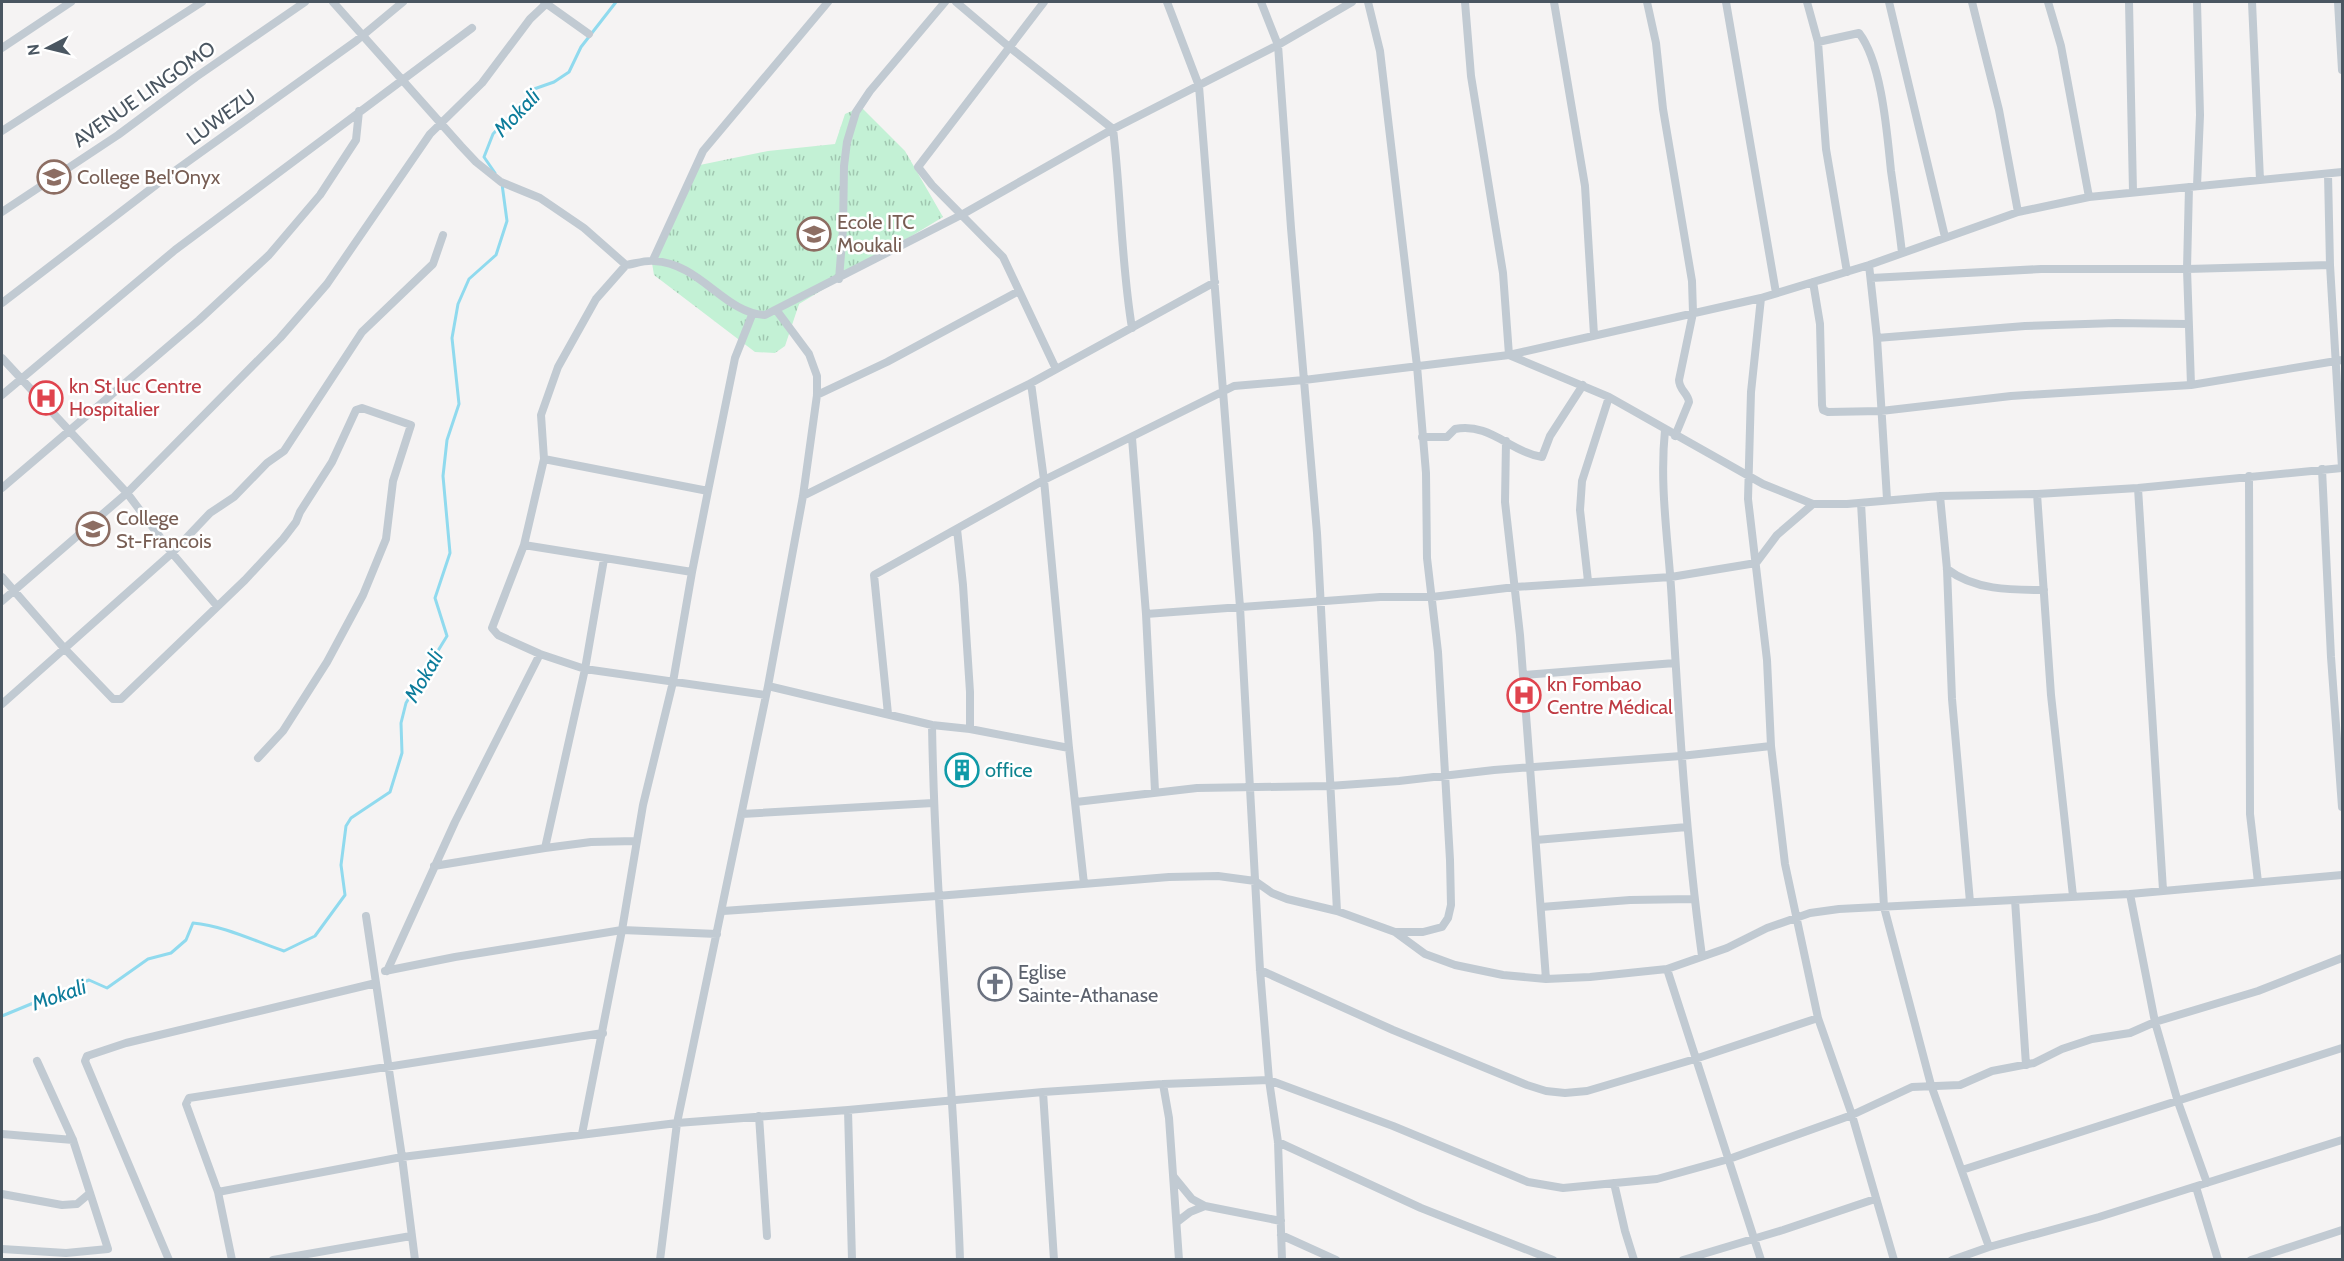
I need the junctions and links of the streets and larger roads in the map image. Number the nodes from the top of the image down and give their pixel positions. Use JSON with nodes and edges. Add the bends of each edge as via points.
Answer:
{"nodes":[{"id":1,"x":71,"y":2,"type":"edge"},
{"id":2,"x":202,"y":2,"type":"edge"},
{"id":3,"x":305,"y":2,"type":"edge"},
{"id":4,"x":333,"y":2,"type":"edge"},
{"id":5,"x":403,"y":2,"type":"edge"},
{"id":6,"x":546,"y":2,"type":"edge"},
{"id":7,"x":828,"y":2,"type":"edge"},
{"id":8,"x":945,"y":2,"type":"edge"},
{"id":9,"x":957,"y":2,"type":"edge"},
{"id":10,"x":1044,"y":2,"type":"edge"},
{"id":11,"x":1167,"y":2,"type":"edge"},
{"id":12,"x":1261,"y":2,"type":"edge"},
{"id":13,"x":1352,"y":2,"type":"edge"},
{"id":14,"x":1368,"y":2,"type":"edge"},
{"id":15,"x":1465,"y":2,"type":"edge"},
{"id":16,"x":1554,"y":2,"type":"edge"},
{"id":17,"x":1647,"y":2,"type":"edge"},
{"id":18,"x":1726,"y":2,"type":"edge"},
{"id":19,"x":1807,"y":2,"type":"edge"},
{"id":20,"x":1889,"y":2,"type":"edge"},
{"id":21,"x":1972,"y":2,"type":"edge"},
{"id":22,"x":2048,"y":2,"type":"edge"},
{"id":23,"x":2129,"y":2,"type":"edge"},
{"id":24,"x":2197,"y":2,"type":"edge"},
{"id":25,"x":2252,"y":2,"type":"edge"},
{"id":26,"x":2338,"y":2,"type":"edge"},
{"id":27,"x":472,"y":28,"type":"dead end"},
{"id":28,"x":589,"y":34,"type":"dead end"},
{"id":29,"x":362,"y":35,"type":"junction"},
{"id":30,"x":1818,"y":42,"type":"junction"},
{"id":31,"x":1278,"y":45,"type":"junction"},
{"id":32,"x":1008,"y":46,"type":"junction"},
{"id":33,"x":2,"y":48,"type":"edge"},
{"id":34,"x":2343,"y":69,"type":"edge"},
{"id":35,"x":402,"y":80,"type":"junction"},
{"id":36,"x":1199,"y":86,"type":"junction"},
{"id":37,"x":359,"y":111,"type":"junction"},
{"id":38,"x":440,"y":123,"type":"junction"},
{"id":39,"x":1113,"y":129,"type":"junction"},
{"id":40,"x":2,"y":131,"type":"edge"},
{"id":41,"x":2343,"y":172,"type":"edge"},
{"id":42,"x":2328,"y":174,"type":"junction"},
{"id":43,"x":2260,"y":180,"type":"junction"},
{"id":44,"x":2193,"y":187,"type":"junction"},
{"id":45,"x":2133,"y":192,"type":"junction"},
{"id":46,"x":2089,"y":197,"type":"junction"},
{"id":47,"x":2,"y":212,"type":"edge"},
{"id":48,"x":2018,"y":212,"type":"junction"},
{"id":49,"x":963,"y":214,"type":"junction"},
{"id":50,"x":443,"y":235,"type":"dead end"},
{"id":51,"x":1945,"y":237,"type":"junction"},
{"id":52,"x":1902,"y":254,"type":"junction"},
{"id":53,"x":653,"y":260,"type":"junction"},
{"id":54,"x":626,"y":265,"type":"junction"},
{"id":55,"x":1869,"y":265,"type":"junction"},
{"id":56,"x":2330,"y":265,"type":"junction"},
{"id":57,"x":2187,"y":269,"type":"junction"},
{"id":58,"x":1848,"y":272,"type":"junction"},
{"id":59,"x":839,"y":279,"type":"junction"},
{"id":60,"x":1871,"y":279,"type":"junction"},
{"id":61,"x":1215,"y":282,"type":"junction"},
{"id":62,"x":1813,"y":282,"type":"junction"},
{"id":63,"x":1019,"y":291,"type":"junction"},
{"id":64,"x":1776,"y":293,"type":"junction"},
{"id":65,"x":1761,"y":298,"type":"junction"},
{"id":66,"x":2,"y":303,"type":"edge"},
{"id":67,"x":777,"y":311,"type":"junction"},
{"id":68,"x":1693,"y":313,"type":"junction"},
{"id":69,"x":752,"y":315,"type":"junction"},
{"id":70,"x":2188,"y":324,"type":"junction"},
{"id":71,"x":1131,"y":328,"type":"junction"},
{"id":72,"x":1594,"y":335,"type":"junction"},
{"id":73,"x":1877,"y":338,"type":"junction"},
{"id":74,"x":1509,"y":355,"type":"junction"},
{"id":75,"x":2,"y":358,"type":"edge"},
{"id":76,"x":2340,"y":360,"type":"edge"},
{"id":77,"x":1417,"y":366,"type":"junction"},
{"id":78,"x":1056,"y":369,"type":"junction"},
{"id":79,"x":21,"y":379,"type":"junction"},
{"id":80,"x":1304,"y":380,"type":"junction"},
{"id":81,"x":1031,"y":383,"type":"junction"},
{"id":82,"x":1583,"y":385,"type":"junction"},
{"id":83,"x":2191,"y":385,"type":"junction"},
{"id":84,"x":1224,"y":389,"type":"junction"},
{"id":85,"x":2,"y":395,"type":"edge"},
{"id":86,"x":817,"y":395,"type":"junction"},
{"id":87,"x":1609,"y":397,"type":"junction"},
{"id":88,"x":1881,"y":411,"type":"junction"},
{"id":89,"x":1665,"y":430,"type":"junction"},
{"id":90,"x":70,"y":432,"type":"junction"},
{"id":91,"x":1675,"y":436,"type":"junction"},
{"id":92,"x":1422,"y":437,"type":"junction"},
{"id":93,"x":1132,"y":438,"type":"junction"},
{"id":94,"x":1506,"y":441,"type":"junction"},
{"id":95,"x":544,"y":459,"type":"junction"},
{"id":96,"x":2342,"y":468,"type":"edge"},
{"id":97,"x":2322,"y":469,"type":"junction"},
{"id":98,"x":1747,"y":474,"type":"junction"},
{"id":99,"x":2249,"y":476,"type":"junction"},
{"id":100,"x":1044,"y":480,"type":"junction"},
{"id":101,"x":2,"y":488,"type":"edge"},
{"id":102,"x":2138,"y":488,"type":"junction"},
{"id":103,"x":708,"y":492,"type":"junction"},
{"id":104,"x":127,"y":493,"type":"junction"},
{"id":105,"x":2037,"y":494,"type":"junction"},
{"id":106,"x":803,"y":496,"type":"junction"},
{"id":107,"x":1940,"y":496,"type":"junction"},
{"id":108,"x":1887,"y":499,"type":"junction"},
{"id":109,"x":1861,"y":503,"type":"junction"},
{"id":110,"x":1813,"y":504,"type":"junction"},
{"id":111,"x":957,"y":530,"type":"junction"},
{"id":112,"x":524,"y":545,"type":"junction"},
{"id":113,"x":172,"y":553,"type":"junction"},
{"id":114,"x":604,"y":559,"type":"junction"},
{"id":115,"x":1756,"y":563,"type":"junction"},
{"id":116,"x":1947,"y":569,"type":"junction"},
{"id":117,"x":692,"y":572,"type":"junction"},
{"id":118,"x":2,"y":577,"type":"edge"},
{"id":119,"x":1671,"y":577,"type":"junction"},
{"id":120,"x":1588,"y":581,"type":"junction"},
{"id":121,"x":1515,"y":587,"type":"junction"},
{"id":122,"x":13,"y":590,"type":"junction"},
{"id":123,"x":2044,"y":590,"type":"junction"},
{"id":124,"x":1432,"y":597,"type":"junction"},
{"id":125,"x":2,"y":601,"type":"edge"},
{"id":126,"x":1321,"y":602,"type":"junction"},
{"id":127,"x":217,"y":606,"type":"junction"},
{"id":128,"x":1240,"y":606,"type":"junction"},
{"id":129,"x":1146,"y":615,"type":"junction"},
{"id":130,"x":64,"y":648,"type":"junction"},
{"id":131,"x":540,"y":654,"type":"junction"},
{"id":132,"x":1676,"y":663,"type":"junction"},
{"id":133,"x":585,"y":669,"type":"junction"},
{"id":134,"x":1524,"y":675,"type":"junction"},
{"id":135,"x":673,"y":681,"type":"junction"},
{"id":136,"x":767,"y":691,"type":"junction"},
{"id":137,"x":2,"y":704,"type":"edge"},
{"id":138,"x":888,"y":714,"type":"junction"},
{"id":139,"x":932,"y":725,"type":"junction"},
{"id":140,"x":970,"y":729,"type":"junction"},
{"id":141,"x":1771,"y":746,"type":"junction"},
{"id":142,"x":1069,"y":748,"type":"junction"},
{"id":143,"x":1681,"y":756,"type":"junction"},
{"id":144,"x":258,"y":758,"type":"dead end"},
{"id":145,"x":1531,"y":767,"type":"junction"},
{"id":146,"x":1446,"y":776,"type":"junction"},
{"id":147,"x":1249,"y":786,"type":"junction"},
{"id":148,"x":1329,"y":786,"type":"junction"},
{"id":149,"x":1155,"y":791,"type":"junction"},
{"id":150,"x":1076,"y":802,"type":"junction"},
{"id":151,"x":933,"y":803,"type":"junction"},
{"id":152,"x":2343,"y":807,"type":"edge"},
{"id":153,"x":742,"y":814,"type":"junction"},
{"id":154,"x":1687,"y":827,"type":"junction"},
{"id":155,"x":1536,"y":840,"type":"junction"},
{"id":156,"x":636,"y":841,"type":"junction"},
{"id":157,"x":545,"y":848,"type":"junction"},
{"id":158,"x":434,"y":866,"type":"junction"},
{"id":159,"x":2343,"y":875,"type":"edge"},
{"id":160,"x":1255,"y":881,"type":"junction"},
{"id":161,"x":2258,"y":882,"type":"junction"},
{"id":162,"x":1084,"y":884,"type":"junction"},
{"id":163,"x":2163,"y":890,"type":"junction"},
{"id":164,"x":2130,"y":894,"type":"junction"},
{"id":165,"x":937,"y":896,"type":"junction"},
{"id":166,"x":2073,"y":896,"type":"junction"},
{"id":167,"x":1694,"y":899,"type":"junction"},
{"id":168,"x":2014,"y":900,"type":"junction"},
{"id":169,"x":1970,"y":902,"type":"junction"},
{"id":170,"x":1884,"y":907,"type":"junction"},
{"id":171,"x":1541,"y":908,"type":"junction"},
{"id":172,"x":723,"y":911,"type":"junction"},
{"id":173,"x":1336,"y":911,"type":"junction"},
{"id":174,"x":366,"y":916,"type":"dead end"},
{"id":175,"x":1797,"y":919,"type":"junction"},
{"id":176,"x":622,"y":930,"type":"junction"},
{"id":177,"x":1395,"y":932,"type":"junction"},
{"id":178,"x":717,"y":934,"type":"junction"},
{"id":179,"x":1702,"y":956,"type":"junction"},
{"id":180,"x":2343,"y":958,"type":"edge"},
{"id":181,"x":1667,"y":969,"type":"junction"},
{"id":182,"x":1260,"y":970,"type":"junction"},
{"id":183,"x":387,"y":971,"type":"junction"},
{"id":184,"x":375,"y":973,"type":"junction"},
{"id":185,"x":1546,"y":979,"type":"junction"},
{"id":186,"x":376,"y":983,"type":"junction"},
{"id":187,"x":1818,"y":1018,"type":"junction"},
{"id":188,"x":2155,"y":1022,"type":"junction"},
{"id":189,"x":603,"y":1033,"type":"junction"},
{"id":190,"x":2343,"y":1048,"type":"edge"},
{"id":191,"x":1695,"y":1059,"type":"junction"},
{"id":192,"x":37,"y":1061,"type":"dead end"},
{"id":193,"x":2026,"y":1065,"type":"junction"},
{"id":194,"x":389,"y":1066,"type":"junction"},
{"id":195,"x":1269,"y":1080,"type":"junction"},
{"id":196,"x":1163,"y":1084,"type":"junction"},
{"id":197,"x":1931,"y":1085,"type":"junction"},
{"id":198,"x":1043,"y":1092,"type":"junction"},
{"id":199,"x":952,"y":1099,"type":"junction"},
{"id":200,"x":2178,"y":1102,"type":"junction"},
{"id":201,"x":848,"y":1110,"type":"junction"},
{"id":202,"x":1852,"y":1114,"type":"junction"},
{"id":203,"x":759,"y":1116,"type":"junction"},
{"id":204,"x":677,"y":1123,"type":"junction"},
{"id":205,"x":2,"y":1134,"type":"edge"},
{"id":206,"x":582,"y":1134,"type":"junction"},
{"id":207,"x":73,"y":1140,"type":"junction"},
{"id":208,"x":2343,"y":1140,"type":"edge"},
{"id":209,"x":1278,"y":1142,"type":"junction"},
{"id":210,"x":402,"y":1157,"type":"junction"},
{"id":211,"x":1729,"y":1159,"type":"junction"},
{"id":212,"x":1962,"y":1170,"type":"junction"},
{"id":213,"x":1174,"y":1177,"type":"junction"},
{"id":214,"x":1614,"y":1183,"type":"junction"},
{"id":215,"x":2206,"y":1183,"type":"junction"},
{"id":216,"x":2196,"y":1187,"type":"junction"},
{"id":217,"x":218,"y":1192,"type":"junction"},
{"id":218,"x":90,"y":1193,"type":"junction"},
{"id":219,"x":2,"y":1194,"type":"edge"},
{"id":220,"x":1875,"y":1199,"type":"junction"},
{"id":221,"x":1205,"y":1206,"type":"junction"},
{"id":222,"x":1281,"y":1221,"type":"junction"},
{"id":223,"x":1177,"y":1222,"type":"junction"},
{"id":224,"x":2343,"y":1230,"type":"edge"},
{"id":225,"x":1281,"y":1235,"type":"junction"},
{"id":226,"x":411,"y":1236,"type":"junction"},
{"id":227,"x":766,"y":1236,"type":"dead end"},
{"id":228,"x":1755,"y":1239,"type":"junction"},
{"id":229,"x":1989,"y":1247,"type":"junction"},
{"id":230,"x":2,"y":1249,"type":"edge"},
{"id":231,"x":169,"y":1260,"type":"edge"},
{"id":232,"x":232,"y":1260,"type":"edge"},
{"id":233,"x":273,"y":1260,"type":"edge"},
{"id":234,"x":415,"y":1260,"type":"edge"},
{"id":235,"x":660,"y":1260,"type":"edge"},
{"id":236,"x":852,"y":1260,"type":"edge"},
{"id":237,"x":960,"y":1260,"type":"edge"},
{"id":238,"x":1054,"y":1260,"type":"edge"},
{"id":239,"x":1179,"y":1260,"type":"edge"},
{"id":240,"x":1282,"y":1260,"type":"edge"},
{"id":241,"x":1336,"y":1260,"type":"edge"},
{"id":242,"x":1553,"y":1260,"type":"edge"},
{"id":243,"x":1634,"y":1260,"type":"edge"},
{"id":244,"x":1683,"y":1260,"type":"edge"},
{"id":245,"x":1761,"y":1260,"type":"edge"},
{"id":246,"x":1894,"y":1260,"type":"edge"},
{"id":247,"x":1952,"y":1260,"type":"edge"},
{"id":248,"x":2218,"y":1260,"type":"edge"},
{"id":249,"x":2251,"y":1260,"type":"edge"}],
"edges":[{"from":1,"to":33,"type":"street"},
{"from":2,"to":40,"type":"street"},
{"from":3,"to":47,"type":"street","name":"AVENUE LINGOMO"},
{"from":4,"to":29,"type":"street"},
{"from":5,"to":29,"type":"street","name":"LUWEZU"},
{"from":6,"to":28,"type":"street"},
{"from":6,"to":38,"type":"street","via":[[482,83]]},
{"from":7,"to":53,"type":"street","via":[[703,152]]},
{"from":8,"to":59,"type":"street","via":[[856,112],[844,166]]},
{"from":9,"to":32,"type":"street"},
{"from":10,"to":32,"type":"street"},
{"from":11,"to":36,"type":"street"},
{"from":12,"to":31,"type":"street"},
{"from":13,"to":31,"type":"street"},
{"from":14,"to":77,"type":"street","via":[[1380,51]]},
{"from":15,"to":74,"type":"street","via":[[1471,76],[1503,273]]},
{"from":16,"to":72,"type":"street","via":[[1585,186]]},
{"from":17,"to":68,"type":"street","via":[[1690,256]]},
{"from":18,"to":64,"type":"street"},
{"from":19,"to":30,"type":"street"},
{"from":20,"to":51,"type":"street"},
{"from":21,"to":48,"type":"street","via":[[1999,110]]},
{"from":22,"to":46,"type":"street","via":[[2061,46]]},
{"from":23,"to":45,"type":"street"},
{"from":24,"to":44,"type":"street","via":[[2200,115]]},
{"from":25,"to":43,"type":"street"},
{"from":26,"to":34,"type":"street"},
{"from":27,"to":35,"type":"street"},
{"from":29,"to":35,"type":"street"},
{"from":29,"to":66,"type":"street","name":"LUWEZU"},
{"from":30,"to":52,"type":"street","via":[[1859,33],[1870,56],[1887,132]]},
{"from":30,"to":58,"type":"street","via":[[1826,149]]},
{"from":31,"to":36,"type":"street"},
{"from":31,"to":80,"type":"street"},
{"from":32,"to":39,"type":"street"},
{"from":32,"to":49,"type":"street","via":[[918,167]]},
{"from":35,"to":37,"type":"street"},
{"from":35,"to":38,"type":"street"},
{"from":36,"to":39,"type":"street"},
{"from":36,"to":61,"type":"street"},
{"from":37,"to":79,"type":"street","via":[[175,250]]},
{"from":37,"to":90,"type":"street","via":[[356,140],[320,195],[269,255]]},
{"from":38,"to":54,"type":"street","via":[[476,162],[501,182],[546,201],[585,228]]},
{"from":38,"to":104,"type":"street","via":[[327,284],[280,338]]},
{"from":39,"to":49,"type":"street"},
{"from":39,"to":71,"type":"street"},
{"from":41,"to":42,"type":"street"},
{"from":42,"to":43,"type":"street"},
{"from":42,"to":56,"type":"street"},
{"from":43,"to":44,"type":"street"},
{"from":44,"to":45,"type":"street"},
{"from":44,"to":57,"type":"street"},
{"from":45,"to":46,"type":"street"},
{"from":46,"to":48,"type":"street"},
{"from":48,"to":51,"type":"street"},
{"from":49,"to":59,"type":"street"},
{"from":49,"to":63,"type":"street","via":[[1003,256]]},
{"from":50,"to":113,"type":"street","via":[[433,264],[362,332],[284,451],[210,513]]},
{"from":51,"to":52,"type":"street"},
{"from":52,"to":55,"type":"street"},
{"from":53,"to":54,"type":"street"},
{"from":53,"to":69,"type":"street","via":[[700,278]]},
{"from":54,"to":95,"type":"street","via":[[596,299],[558,367],[541,415]]},
{"from":55,"to":58,"type":"street"},
{"from":55,"to":60,"type":"street"},
{"from":56,"to":57,"type":"street"},
{"from":56,"to":76,"type":"street"},
{"from":57,"to":60,"type":"street","via":[[2041,269]]},
{"from":57,"to":70,"type":"street"},
{"from":58,"to":62,"type":"street"},
{"from":59,"to":67,"type":"street"},
{"from":60,"to":73,"type":"street"},
{"from":61,"to":71,"type":"street"},
{"from":61,"to":84,"type":"street"},
{"from":62,"to":64,"type":"street"},
{"from":62,"to":88,"type":"street","via":[[1820,324],[1823,410]]},
{"from":63,"to":78,"type":"street"},
{"from":63,"to":86,"type":"street"},
{"from":64,"to":65,"type":"street"},
{"from":65,"to":68,"type":"street"},
{"from":65,"to":98,"type":"street"},
{"from":67,"to":69,"type":"street"},
{"from":67,"to":86,"type":"street","via":[[809,354],[817,376]]},
{"from":68,"to":72,"type":"street"},
{"from":68,"to":91,"type":"street","via":[[1679,380],[1689,402]]},
{"from":69,"to":103,"type":"street","via":[[735,358]]},
{"from":70,"to":73,"type":"street","via":[[2025,326]]},
{"from":70,"to":83,"type":"street"},
{"from":71,"to":78,"type":"street"},
{"from":72,"to":74,"type":"street"},
{"from":73,"to":88,"type":"street"},
{"from":74,"to":77,"type":"street"},
{"from":74,"to":82,"type":"street"},
{"from":75,"to":79,"type":"street"},
{"from":76,"to":83,"type":"street"},
{"from":76,"to":96,"type":"street"},
{"from":77,"to":80,"type":"street"},
{"from":77,"to":92,"type":"street"},
{"from":78,"to":81,"type":"street"},
{"from":79,"to":85,"type":"street"},
{"from":79,"to":90,"type":"street"},
{"from":80,"to":84,"type":"street"},
{"from":80,"to":126,"type":"street"},
{"from":81,"to":100,"type":"street"},
{"from":81,"to":106,"type":"street"},
{"from":82,"to":87,"type":"street"},
{"from":82,"to":94,"type":"street","via":[[1550,436],[1542,457]]},
{"from":83,"to":88,"type":"street","via":[[2011,396]]},
{"from":84,"to":93,"type":"street"},
{"from":84,"to":128,"type":"street"},
{"from":86,"to":106,"type":"street"},
{"from":87,"to":89,"type":"street"},
{"from":87,"to":120,"type":"street","via":[[1582,481],[1580,510]]},
{"from":88,"to":108,"type":"street"},
{"from":89,"to":91,"type":"street"},
{"from":89,"to":119,"type":"street","via":[[1662,495]]},
{"from":90,"to":101,"type":"street"},
{"from":90,"to":104,"type":"street"},
{"from":91,"to":98,"type":"street"},
{"from":92,"to":94,"type":"street","via":[[1447,437],[1462,427],[1483,430]]},
{"from":92,"to":124,"type":"street"},
{"from":93,"to":100,"type":"street"},
{"from":93,"to":129,"type":"street"},
{"from":94,"to":121,"type":"street","via":[[1505,502]]},
{"from":95,"to":103,"type":"street"},
{"from":95,"to":112,"type":"street"},
{"from":96,"to":97,"type":"street"},
{"from":97,"to":99,"type":"street"},
{"from":97,"to":152,"type":"street"},
{"from":98,"to":110,"type":"street"},
{"from":98,"to":115,"type":"street"},
{"from":99,"to":102,"type":"street"},
{"from":99,"to":161,"type":"street","via":[[2250,814]]},
{"from":100,"to":111,"type":"street"},
{"from":100,"to":142,"type":"street"},
{"from":102,"to":105,"type":"street"},
{"from":102,"to":163,"type":"street"},
{"from":103,"to":117,"type":"street"},
{"from":104,"to":113,"type":"street"},
{"from":104,"to":122,"type":"street"},
{"from":105,"to":107,"type":"street"},
{"from":105,"to":123,"type":"street"},
{"from":106,"to":136,"type":"street"},
{"from":107,"to":108,"type":"street"},
{"from":107,"to":116,"type":"street"},
{"from":108,"to":109,"type":"street"},
{"from":109,"to":110,"type":"street"},
{"from":109,"to":170,"type":"street"},
{"from":110,"to":115,"type":"street","via":[[1777,535]]},
{"from":111,"to":138,"type":"street","via":[[874,575]]},
{"from":111,"to":140,"type":"street"},
{"from":112,"to":114,"type":"street"},
{"from":112,"to":131,"type":"street","via":[[492,628],[498,635]]},
{"from":113,"to":127,"type":"street"},
{"from":113,"to":130,"type":"street"},
{"from":114,"to":117,"type":"street"},
{"from":114,"to":133,"type":"street"},
{"from":115,"to":119,"type":"street"},
{"from":115,"to":141,"type":"street","via":[[1767,660]]},
{"from":116,"to":123,"type":"street","via":[[1957,577],[1985,586]]},
{"from":116,"to":169,"type":"street","via":[[1952,699]]},
{"from":117,"to":135,"type":"street"},
{"from":118,"to":122,"type":"street"},
{"from":119,"to":120,"type":"street"},
{"from":119,"to":132,"type":"street"},
{"from":120,"to":121,"type":"street"},
{"from":121,"to":124,"type":"street"},
{"from":121,"to":134,"type":"street"},
{"from":122,"to":125,"type":"street"},
{"from":122,"to":130,"type":"street"},
{"from":123,"to":166,"type":"street","via":[[2060,794]]},
{"from":124,"to":126,"type":"street"},
{"from":124,"to":146,"type":"street"},
{"from":126,"to":128,"type":"street"},
{"from":126,"to":148,"type":"street"},
{"from":127,"to":130,"type":"street","via":[[121,699],[117,700]]},
{"from":127,"to":144,"type":"street","via":[[296,522],[332,462],[356,410],[362,408],[411,425],[393,481],[386,539],[363,595],[283,731]]},
{"from":128,"to":129,"type":"street"},
{"from":128,"to":147,"type":"street"},
{"from":129,"to":149,"type":"street"},
{"from":130,"to":137,"type":"street"},
{"from":131,"to":133,"type":"street"},
{"from":131,"to":158,"type":"street"},
{"from":132,"to":134,"type":"street"},
{"from":132,"to":143,"type":"street"},
{"from":133,"to":135,"type":"street"},
{"from":133,"to":157,"type":"street"},
{"from":134,"to":145,"type":"street"},
{"from":135,"to":136,"type":"street"},
{"from":135,"to":156,"type":"street"},
{"from":136,"to":138,"type":"street"},
{"from":136,"to":153,"type":"street"},
{"from":138,"to":139,"type":"street"},
{"from":139,"to":140,"type":"street"},
{"from":139,"to":151,"type":"street"},
{"from":140,"to":142,"type":"street"},
{"from":141,"to":143,"type":"street"},
{"from":141,"to":175,"type":"street","via":[[1785,864]]},
{"from":142,"to":150,"type":"street"},
{"from":143,"to":145,"type":"street"},
{"from":143,"to":154,"type":"street"},
{"from":145,"to":146,"type":"street"},
{"from":145,"to":155,"type":"street"},
{"from":146,"to":148,"type":"street"},
{"from":146,"to":177,"type":"street","via":[[1451,905],[1448,918],[1433,931]]},
{"from":147,"to":148,"type":"street"},
{"from":147,"to":149,"type":"street"},
{"from":147,"to":160,"type":"street"},
{"from":148,"to":173,"type":"street"},
{"from":149,"to":150,"type":"street"},
{"from":150,"to":162,"type":"street"},
{"from":151,"to":153,"type":"street"},
{"from":151,"to":165,"type":"street"},
{"from":153,"to":172,"type":"street"},
{"from":154,"to":155,"type":"street"},
{"from":154,"to":167,"type":"street"},
{"from":155,"to":171,"type":"street"},
{"from":156,"to":157,"type":"street"},
{"from":156,"to":176,"type":"street"},
{"from":157,"to":158,"type":"street"},
{"from":158,"to":183,"type":"street"},
{"from":159,"to":161,"type":"street"},
{"from":160,"to":162,"type":"street","via":[[1218,876]]},
{"from":160,"to":173,"type":"street","via":[[1287,899]]},
{"from":160,"to":182,"type":"street"},
{"from":161,"to":163,"type":"street"},
{"from":162,"to":165,"type":"street"},
{"from":163,"to":164,"type":"street"},
{"from":164,"to":166,"type":"street"},
{"from":164,"to":188,"type":"street"},
{"from":165,"to":172,"type":"street"},
{"from":165,"to":199,"type":"street"},
{"from":166,"to":168,"type":"street"},
{"from":167,"to":171,"type":"street"},
{"from":167,"to":179,"type":"street"},
{"from":168,"to":169,"type":"street"},
{"from":168,"to":193,"type":"street"},
{"from":169,"to":170,"type":"street"},
{"from":170,"to":175,"type":"street","via":[[1839,909]]},
{"from":170,"to":197,"type":"street"},
{"from":171,"to":185,"type":"street"},
{"from":172,"to":178,"type":"street"},
{"from":173,"to":177,"type":"street"},
{"from":174,"to":184,"type":"street"},
{"from":175,"to":179,"type":"street"},
{"from":175,"to":187,"type":"street"},
{"from":176,"to":178,"type":"street"},
{"from":176,"to":183,"type":"street"},
{"from":176,"to":189,"type":"street"},
{"from":177,"to":185,"type":"street","via":[[1425,954],[1455,965]]},
{"from":178,"to":204,"type":"street"},
{"from":179,"to":181,"type":"street"},
{"from":180,"to":188,"type":"street","via":[[2258,991]]},
{"from":181,"to":185,"type":"street"},
{"from":181,"to":191,"type":"street"},
{"from":182,"to":191,"type":"street","via":[[1393,1030],[1546,1091],[1587,1091]]},
{"from":182,"to":195,"type":"street"},
{"from":183,"to":184,"type":"street"},
{"from":184,"to":186,"type":"street"},
{"from":186,"to":194,"type":"street"},
{"from":186,"to":231,"type":"street","via":[[126,1043],[87,1056],[85,1060]]},
{"from":187,"to":191,"type":"street"},
{"from":187,"to":202,"type":"street"},
{"from":188,"to":193,"type":"street","via":[[2130,1033],[2092,1039]]},
{"from":188,"to":200,"type":"street"},
{"from":189,"to":194,"type":"street"},
{"from":189,"to":206,"type":"street"},
{"from":190,"to":200,"type":"street"},
{"from":191,"to":211,"type":"street"},
{"from":192,"to":207,"type":"street"},
{"from":193,"to":197,"type":"street","via":[[1992,1071],[1959,1085]]},
{"from":194,"to":210,"type":"street"},
{"from":194,"to":217,"type":"street","via":[[189,1098],[186,1104]]},
{"from":195,"to":196,"type":"street"},
{"from":195,"to":209,"type":"street"},
{"from":195,"to":214,"type":"street","via":[[1528,1182],[1563,1188]]},
{"from":196,"to":198,"type":"street"},
{"from":196,"to":213,"type":"street"},
{"from":197,"to":202,"type":"street","via":[[1912,1087]]},
{"from":197,"to":212,"type":"street"},
{"from":198,"to":199,"type":"street"},
{"from":198,"to":238,"type":"street"},
{"from":199,"to":201,"type":"street"},
{"from":199,"to":237,"type":"street"},
{"from":200,"to":212,"type":"street"},
{"from":200,"to":215,"type":"street"},
{"from":201,"to":203,"type":"street"},
{"from":201,"to":236,"type":"street"},
{"from":202,"to":211,"type":"street"},
{"from":202,"to":220,"type":"street"},
{"from":203,"to":204,"type":"street"},
{"from":203,"to":227,"type":"street"},
{"from":204,"to":206,"type":"street"},
{"from":204,"to":235,"type":"street"},
{"from":205,"to":207,"type":"street"},
{"from":206,"to":210,"type":"street"},
{"from":207,"to":218,"type":"street"},
{"from":208,"to":215,"type":"street"},
{"from":209,"to":222,"type":"street"},
{"from":209,"to":242,"type":"street","via":[[1421,1208]]},
{"from":210,"to":217,"type":"street"},
{"from":210,"to":226,"type":"street"},
{"from":211,"to":214,"type":"street","via":[[1663,1178]]},
{"from":211,"to":228,"type":"street"},
{"from":212,"to":229,"type":"street"},
{"from":213,"to":221,"type":"street","via":[[1192,1199]]},
{"from":213,"to":223,"type":"street"},
{"from":214,"to":243,"type":"street"},
{"from":215,"to":216,"type":"street"},
{"from":216,"to":229,"type":"street"},
{"from":216,"to":248,"type":"street"},
{"from":217,"to":232,"type":"street"},
{"from":218,"to":219,"type":"street","via":[[77,1204],[62,1205]]},
{"from":218,"to":230,"type":"street","via":[[108,1249],[66,1253]]},
{"from":220,"to":228,"type":"street"},
{"from":220,"to":246,"type":"street"},
{"from":221,"to":222,"type":"street"},
{"from":221,"to":223,"type":"street"},
{"from":222,"to":225,"type":"street"},
{"from":223,"to":239,"type":"street"},
{"from":224,"to":249,"type":"street"},
{"from":225,"to":240,"type":"street"},
{"from":225,"to":241,"type":"street"},
{"from":226,"to":233,"type":"street"},
{"from":226,"to":234,"type":"street"},
{"from":228,"to":244,"type":"street"},
{"from":228,"to":245,"type":"street"},
{"from":229,"to":247,"type":"street"}]}
